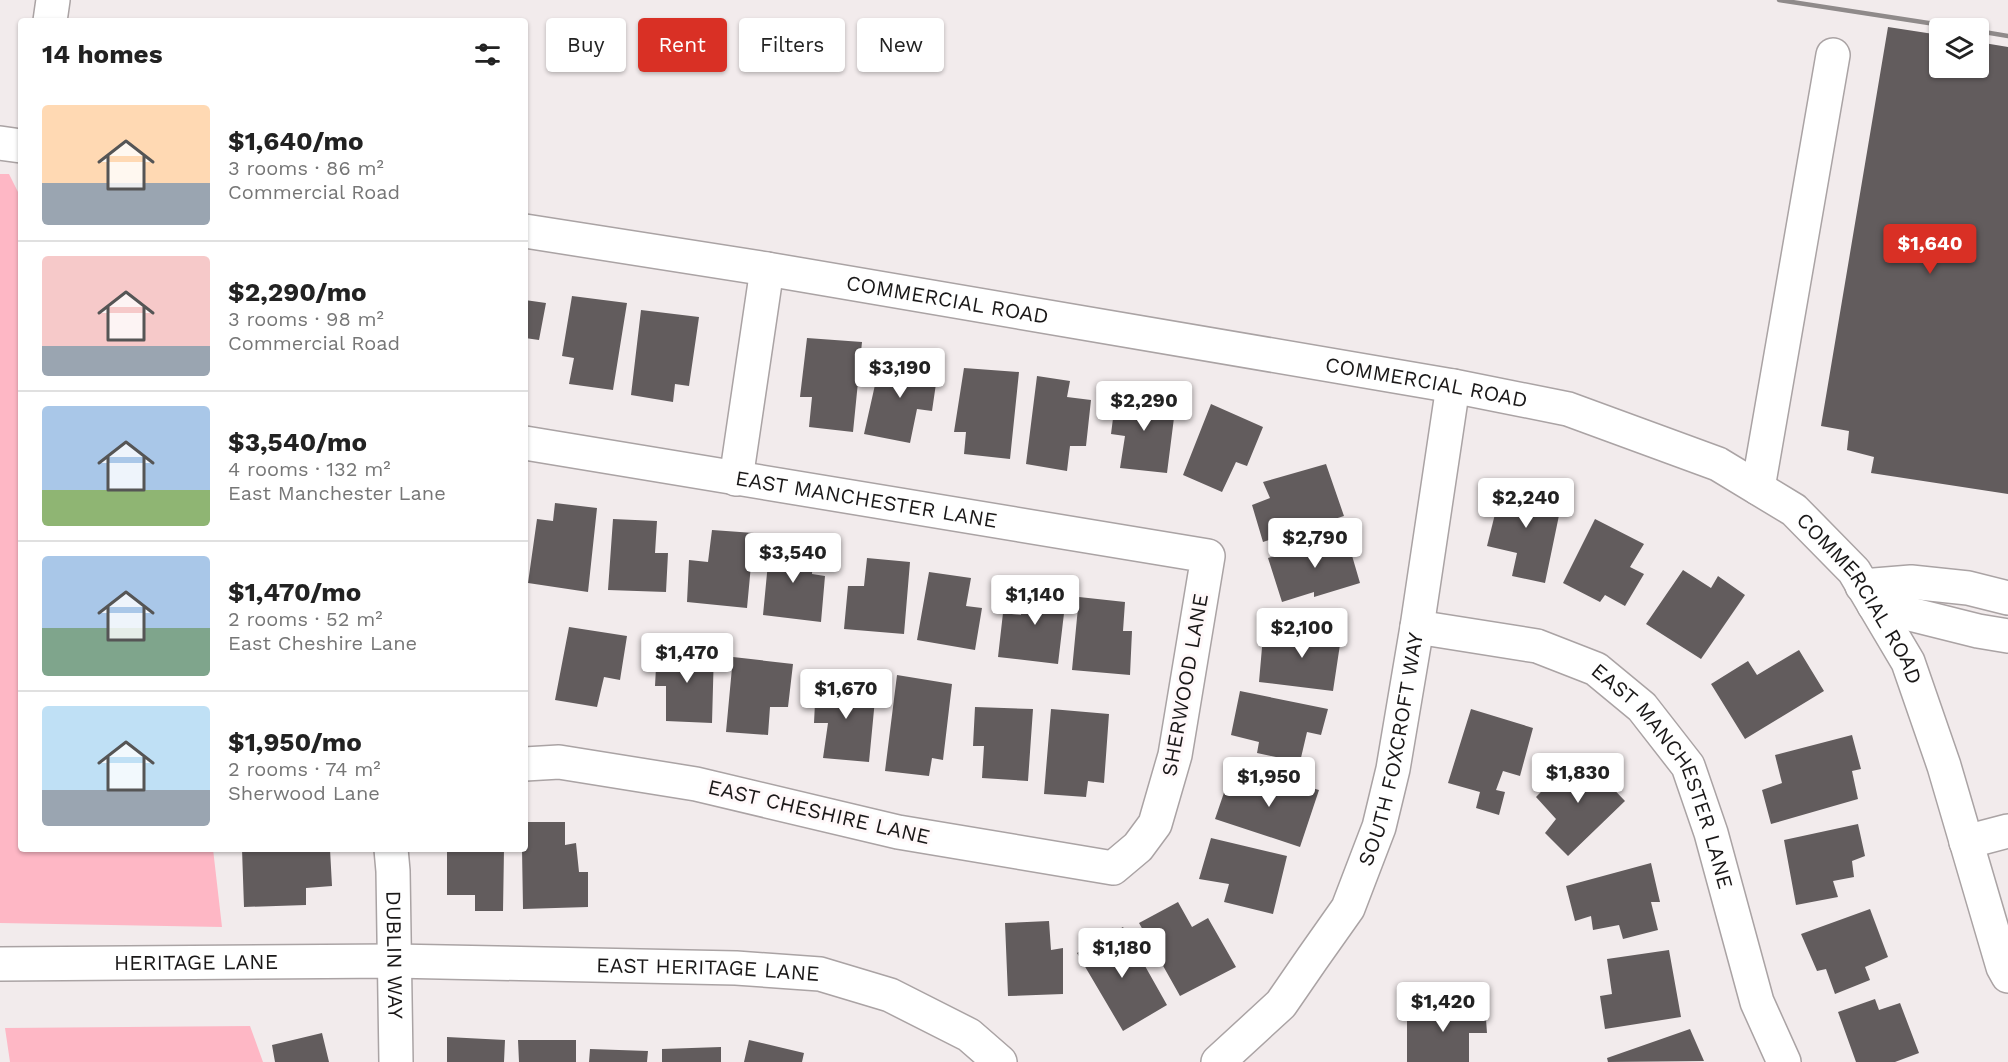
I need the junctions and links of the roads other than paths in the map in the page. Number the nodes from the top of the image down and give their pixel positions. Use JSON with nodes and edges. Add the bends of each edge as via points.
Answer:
{"nodes":[{"id":1,"x":53,"y":0,"type":"edge"},
{"id":2,"x":50,"y":18,"type":"edge"},
{"id":3,"x":1833,"y":55,"type":"dead end"},
{"id":4,"x":0,"y":143,"type":"edge"},
{"id":5,"x":18,"y":146,"type":"edge"},
{"id":6,"x":528,"y":231,"type":"edge"},
{"id":7,"x":767,"y":269,"type":"junction"},
{"id":8,"x":1453,"y":386,"type":"junction"},
{"id":9,"x":528,"y":444,"type":"edge"},
{"id":10,"x":736,"y":479,"type":"junction"},
{"id":11,"x":1758,"y":488,"type":"junction"},
{"id":12,"x":1208,"y":556,"type":"joint"},
{"id":13,"x":1868,"y":595,"type":"junction"},
{"id":14,"x":2008,"y":598,"type":"edge"},
{"id":15,"x":1417,"y":627,"type":"junction"},
{"id":16,"x":2008,"y":636,"type":"edge"},
{"id":17,"x":528,"y":764,"type":"edge"},
{"id":18,"x":2008,"y":831,"type":"edge"},
{"id":19,"x":1966,"y":842,"type":"junction"},
{"id":20,"x":391,"y":852,"type":"edge"},
{"id":21,"x":1113,"y":868,"type":"joint"},
{"id":22,"x":394,"y":961,"type":"junction"},
{"id":23,"x":0,"y":964,"type":"edge"},
{"id":24,"x":2008,"y":976,"type":"edge"},
{"id":25,"x":396,"y":1062,"type":"edge"},
{"id":26,"x":1000,"y":1062,"type":"edge"},
{"id":27,"x":1218,"y":1062,"type":"edge"},
{"id":28,"x":1784,"y":1062,"type":"edge"}],
"edges":[{"from":1,"to":2,"type":"street"},
{"from":3,"to":11,"type":"street"},
{"from":4,"to":5,"type":"street"},
{"from":6,"to":7,"type":"street","name":"COMMERCIAL ROAD"},
{"from":7,"to":8,"type":"street","name":"COMMERCIAL ROAD"},
{"from":7,"to":10,"type":"street"},
{"from":8,"to":11,"type":"street","name":"COMMERCIAL ROAD","via":[[1568,409],[1718,464]]},
{"from":8,"to":15,"type":"street","name":"SOUTH FOXCROFT WAY"},
{"from":9,"to":10,"type":"street","name":"EAST MANCHESTER LANE"},
{"from":10,"to":12,"type":"street","name":"EAST MANCHESTER LANE"},
{"from":11,"to":13,"type":"street","name":"COMMERCIAL ROAD","via":[[1794,510],[1854,571]]},
{"from":12,"to":21,"type":"street","name":"SHERWOOD LANE","via":[[1175,755],[1155,824],[1138,847]]},
{"from":13,"to":14,"type":"street","via":[[1911,582],[1968,588]]},
{"from":13,"to":16,"type":"street","via":[[1978,632]]},
{"from":13,"to":19,"type":"street","name":"COMMERCIAL ROAD","via":[[1908,662]]},
{"from":15,"to":27,"type":"street","name":"SOUTH FOXCROFT WAY","via":[[1380,827],[1348,908],[1281,1004]]},
{"from":15,"to":28,"type":"street","name":"EAST MANCHESTER LANE","via":[[1537,646],[1596,669],[1642,707],[1688,766],[1711,833],[1756,1002]]},
{"from":17,"to":21,"type":"street","name":"EAST CHESHIRE LANE","via":[[559,762],[696,784],[898,832]]},
{"from":18,"to":19,"type":"street"},
{"from":19,"to":24,"type":"street","name":"COMMERCIAL ROAD"},
{"from":20,"to":22,"type":"street","name":"DUBLIN WAY"},
{"from":22,"to":23,"type":"street","name":"HERITAGE LANE"},
{"from":22,"to":25,"type":"street","name":"DUBLIN WAY"},
{"from":22,"to":26,"type":"street","name":"EAST HERITAGE LANE","via":[[736,968],[820,974],[890,995],[969,1035]]}]}
